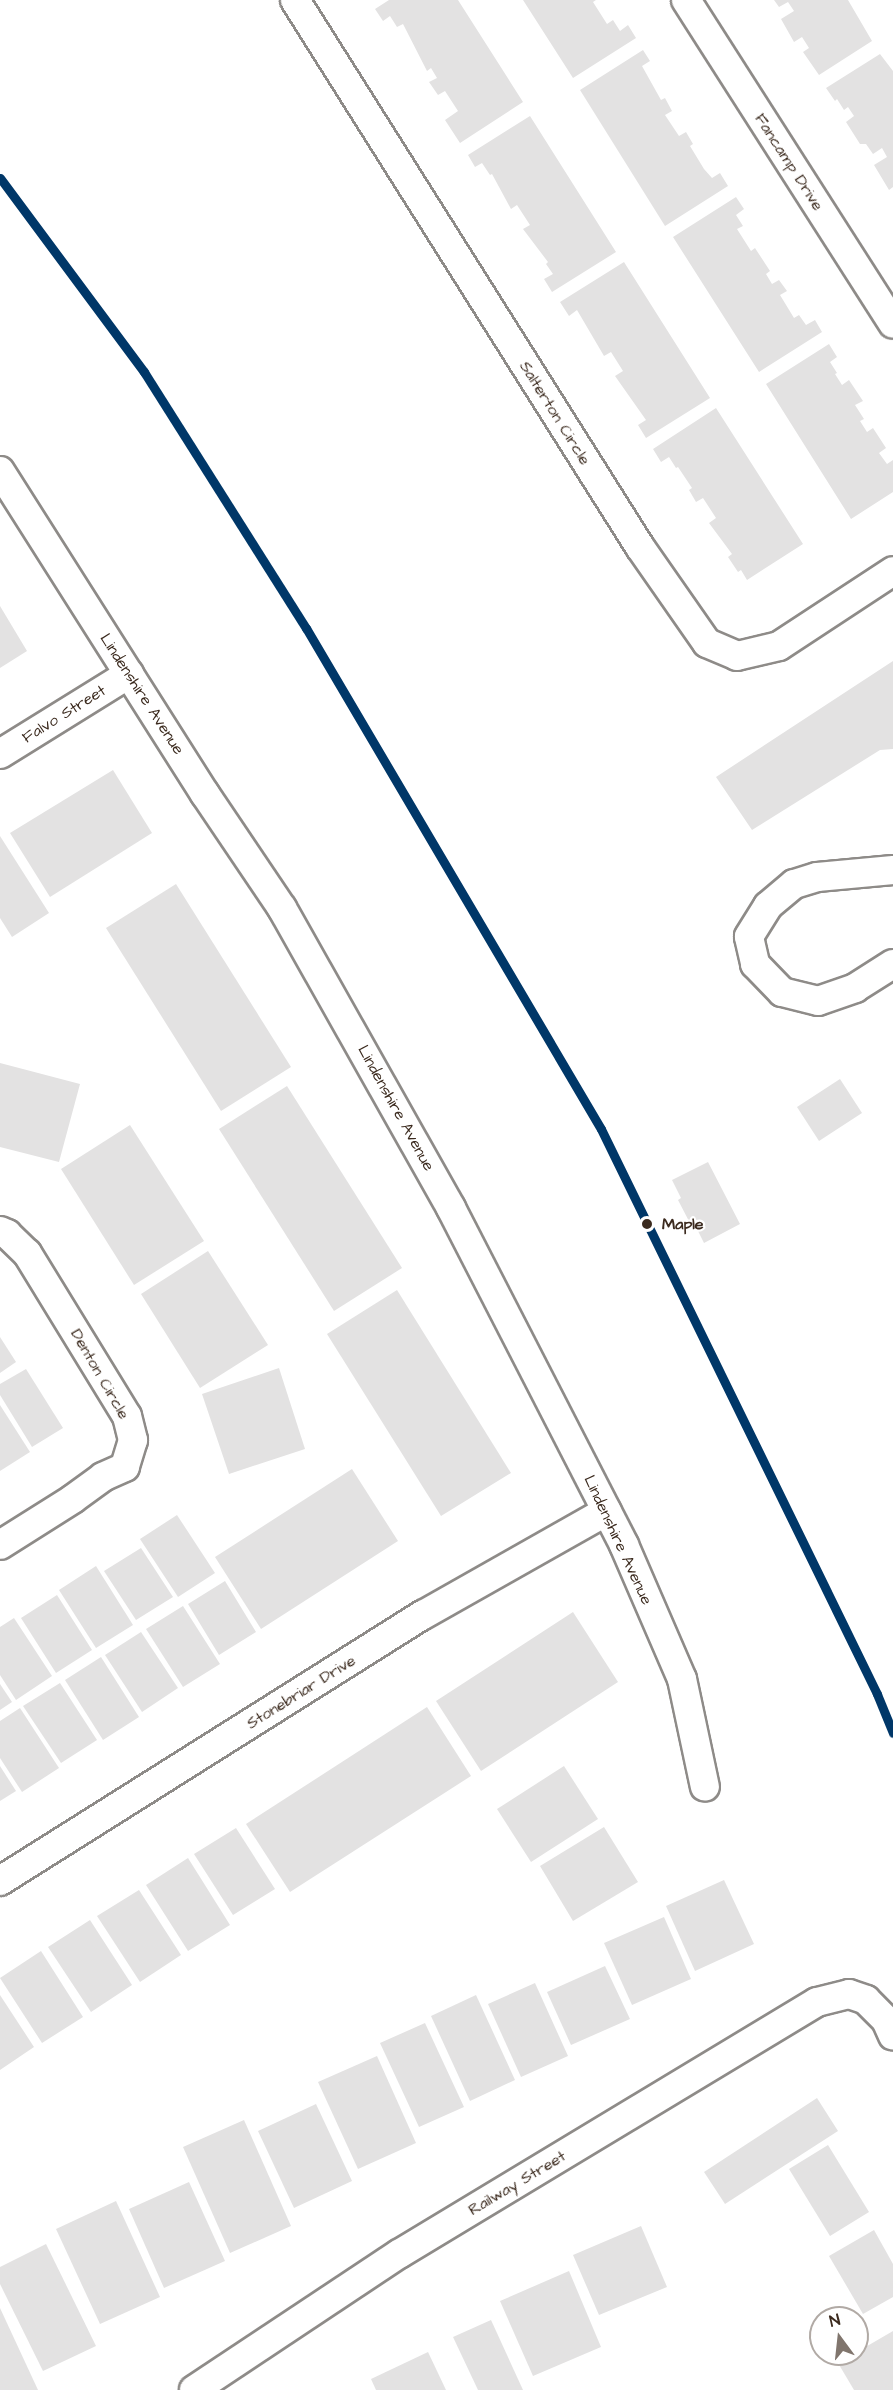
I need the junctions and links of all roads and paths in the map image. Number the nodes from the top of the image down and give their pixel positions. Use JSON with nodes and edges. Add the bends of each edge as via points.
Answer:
{"nodes":[{"id":1,"x":295,"y":0,"type":"edge"},
{"id":2,"x":686,"y":0,"type":"edge"},
{"id":3,"x":893,"y":324,"type":"edge"},
{"id":4,"x":0,"y":471,"type":"edge"},
{"id":5,"x":893,"y":571,"type":"edge"},
{"id":6,"x":129,"y":674,"type":"junction"},
{"id":7,"x":0,"y":754,"type":"edge"},
{"id":8,"x":893,"y":870,"type":"edge"},
{"id":9,"x":893,"y":964,"type":"edge"},
{"id":10,"x":0,"y":1231,"type":"edge"},
{"id":11,"x":606,"y":1511,"type":"junction"},
{"id":12,"x":0,"y":1545,"type":"edge"},
{"id":13,"x":705,"y":1787,"type":"dead end"},
{"id":14,"x":0,"y":1881,"type":"edge"},
{"id":15,"x":893,"y":2036,"type":"edge"},
{"id":16,"x":194,"y":2390,"type":"edge"}],
"edges":[{"from":1,"to":5,"type":"street","name":"Salterton Circle","via":[[640,547],[707,643],[737,656],[779,646]]},
{"from":2,"to":3,"type":"street","name":"Fancamp Drive"},
{"from":4,"to":6,"type":"street","name":"Lindenshire Avenue"},
{"from":6,"to":7,"type":"street","name":"Falvo Street"},
{"from":6,"to":11,"type":"street","name":"Lindenshire Avenue","via":[[282,908],[358,1039],[451,1208]]},
{"from":8,"to":9,"type":"street","via":[[817,877],[794,884],[768,906],[749,937],[755,964],[782,992],[818,1001],[855,988]]},
{"from":10,"to":12,"type":"street","name":"Denton Circle","via":[[27,1253],[127,1416],[132,1440],[124,1467]]},
{"from":11,"to":13,"type":"street","name":"Lindenshire Avenue","via":[[682,1679]]},
{"from":11,"to":14,"type":"street","name":"Stonebriar Drive","via":[[423,1615]]},
{"from":15,"to":16,"type":"street","name":"Railway Street","via":[[886,2020],[866,2000],[849,1994],[817,2002],[399,2254]]}]}
